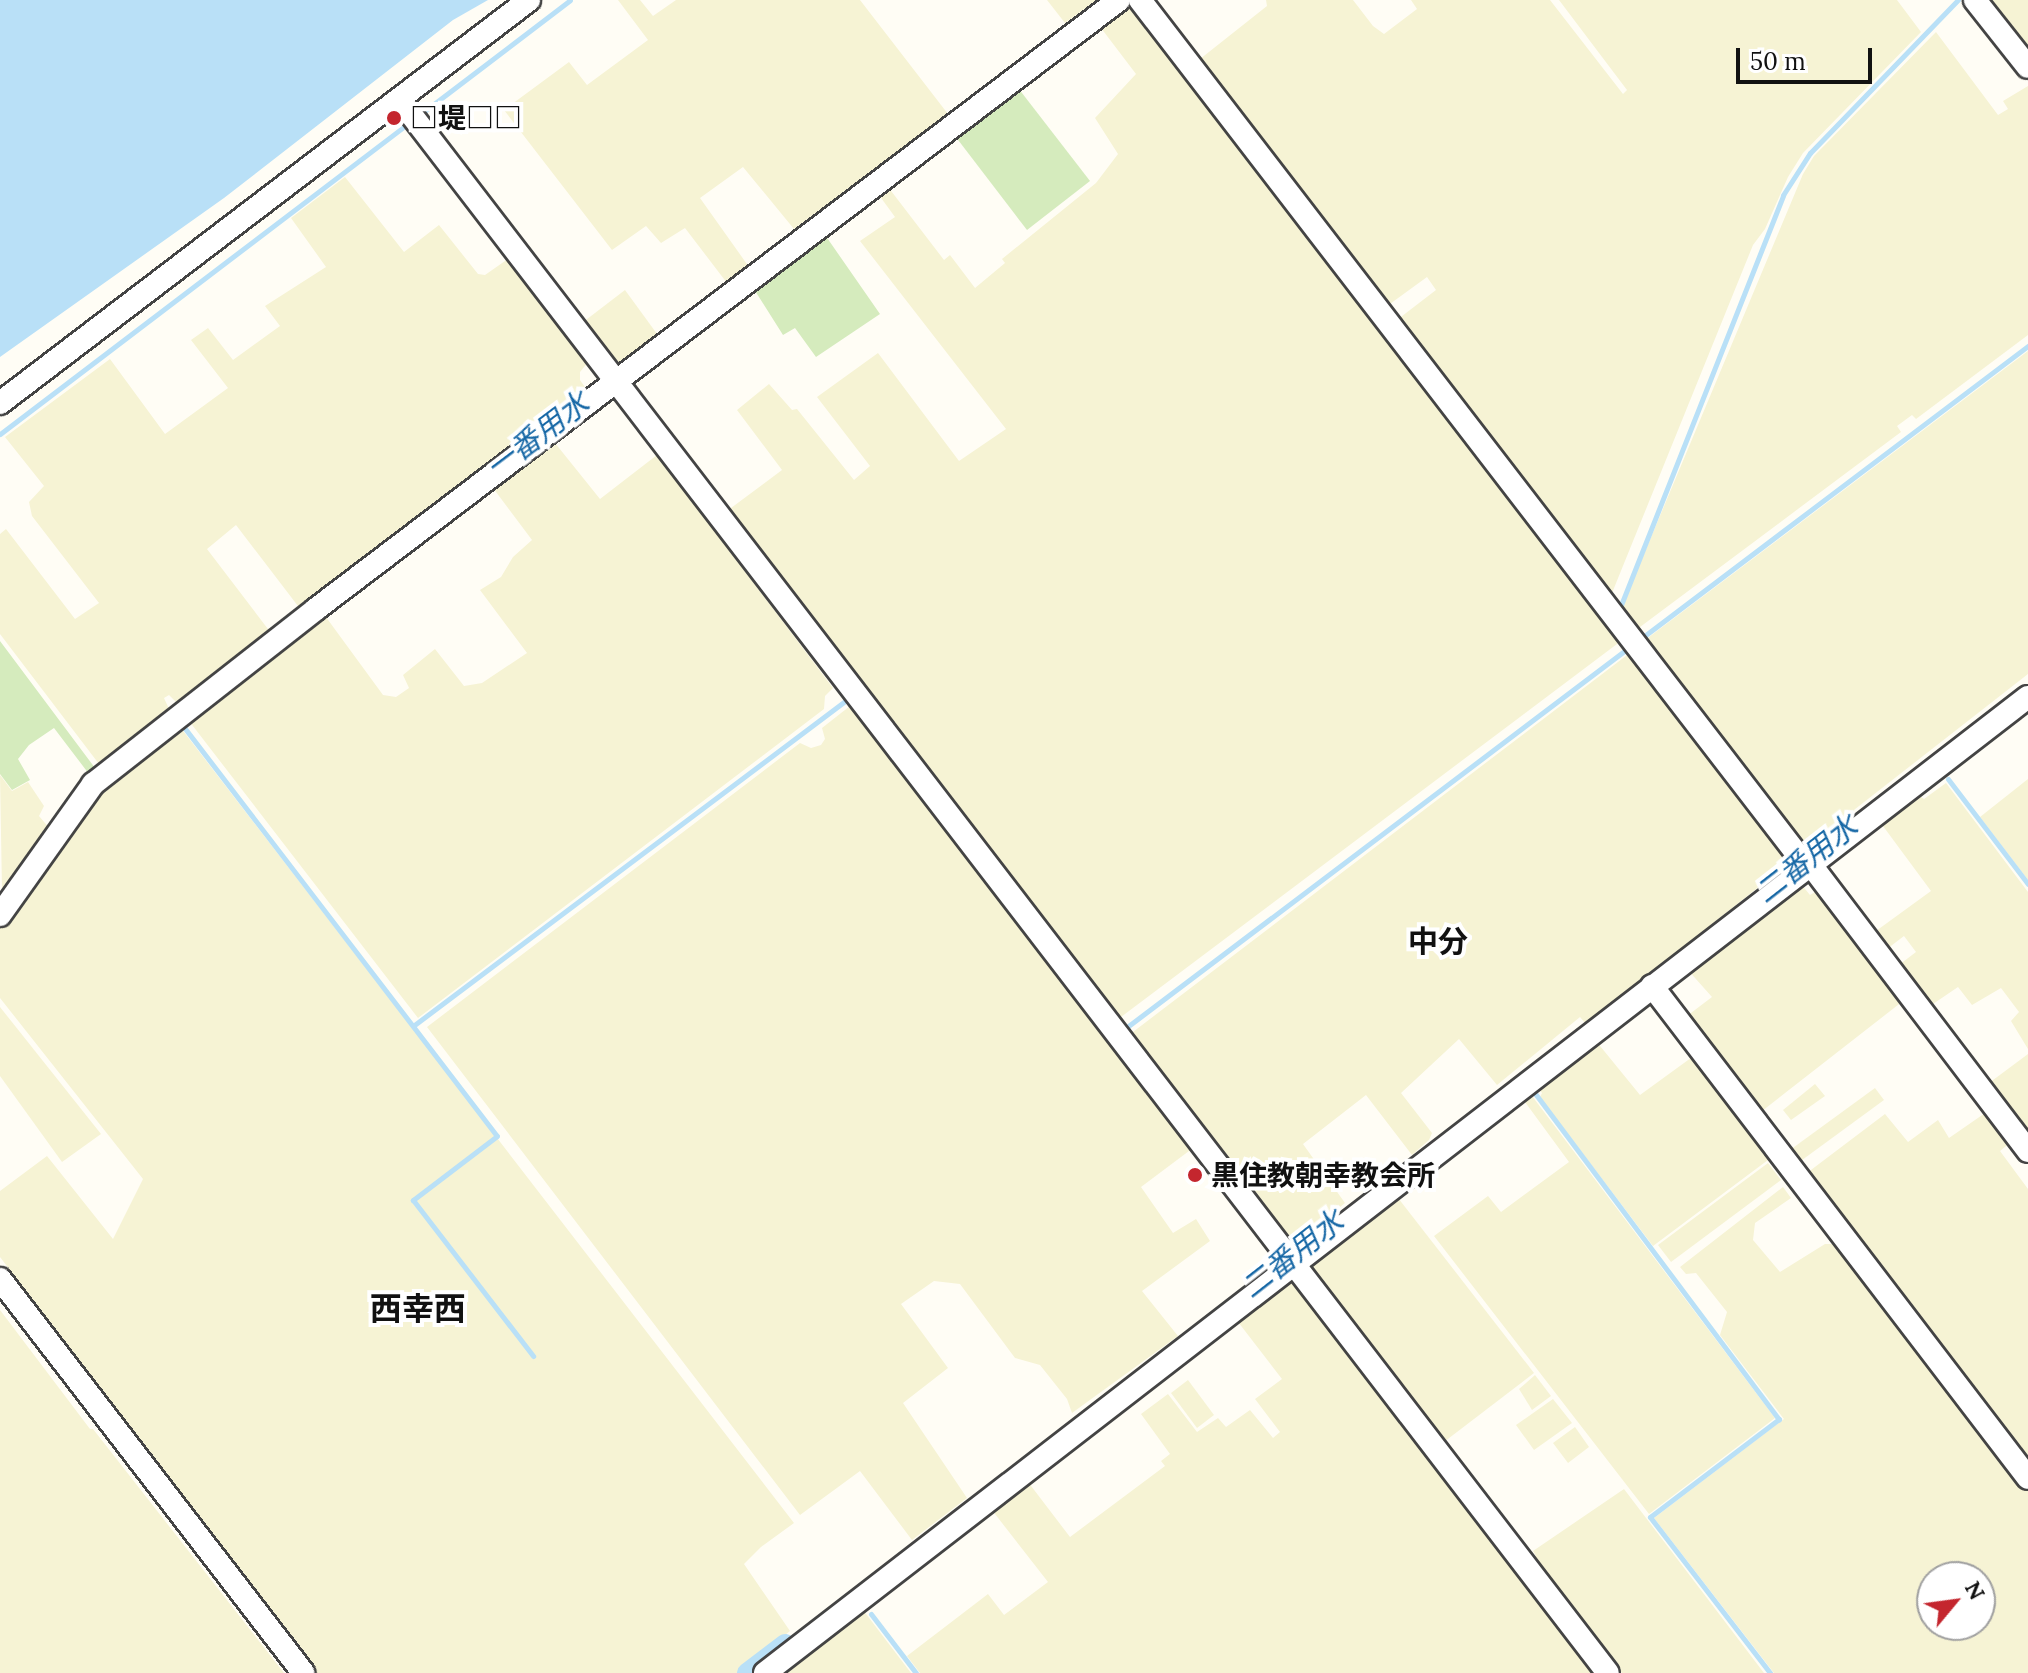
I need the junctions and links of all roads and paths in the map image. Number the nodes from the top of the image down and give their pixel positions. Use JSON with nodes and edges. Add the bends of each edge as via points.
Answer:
{"nodes":[{"id":1,"x":529,"y":0,"type":"edge"},
{"id":2,"x":1119,"y":0,"type":"edge"},
{"id":3,"x":1140,"y":0,"type":"edge"},
{"id":4,"x":1975,"y":0,"type":"edge"},
{"id":5,"x":2028,"y":67,"type":"edge"},
{"id":6,"x":410,"y":112,"type":"junction"},
{"id":7,"x":613,"y":379,"type":"junction"},
{"id":8,"x":0,"y":403,"type":"edge"},
{"id":9,"x":2028,"y":697,"type":"edge"},
{"id":10,"x":1806,"y":862,"type":"junction"},
{"id":11,"x":3,"y":902,"type":"edge"},
{"id":12,"x":1652,"y":986,"type":"junction"},
{"id":13,"x":2028,"y":1151,"type":"edge"},
{"id":14,"x":1291,"y":1259,"type":"junction"},
{"id":15,"x":0,"y":1279,"type":"edge"},
{"id":16,"x":2028,"y":1478,"type":"edge"},
{"id":17,"x":303,"y":1673,"type":"edge"},
{"id":18,"x":765,"y":1673,"type":"edge"},
{"id":19,"x":1608,"y":1673,"type":"edge"}],
"edges":[{"from":1,"to":6,"type":"street"},
{"from":2,"to":7,"type":"street"},
{"from":3,"to":10,"type":"street"},
{"from":4,"to":5,"type":"street"},
{"from":6,"to":7,"type":"street"},
{"from":6,"to":8,"type":"street"},
{"from":7,"to":11,"type":"street","via":[[93,784]]},
{"from":7,"to":14,"type":"street"},
{"from":9,"to":10,"type":"street"},
{"from":10,"to":12,"type":"street"},
{"from":10,"to":13,"type":"street"},
{"from":12,"to":14,"type":"street"},
{"from":12,"to":16,"type":"street"},
{"from":14,"to":18,"type":"street"},
{"from":14,"to":19,"type":"street"},
{"from":15,"to":17,"type":"street"}]}
